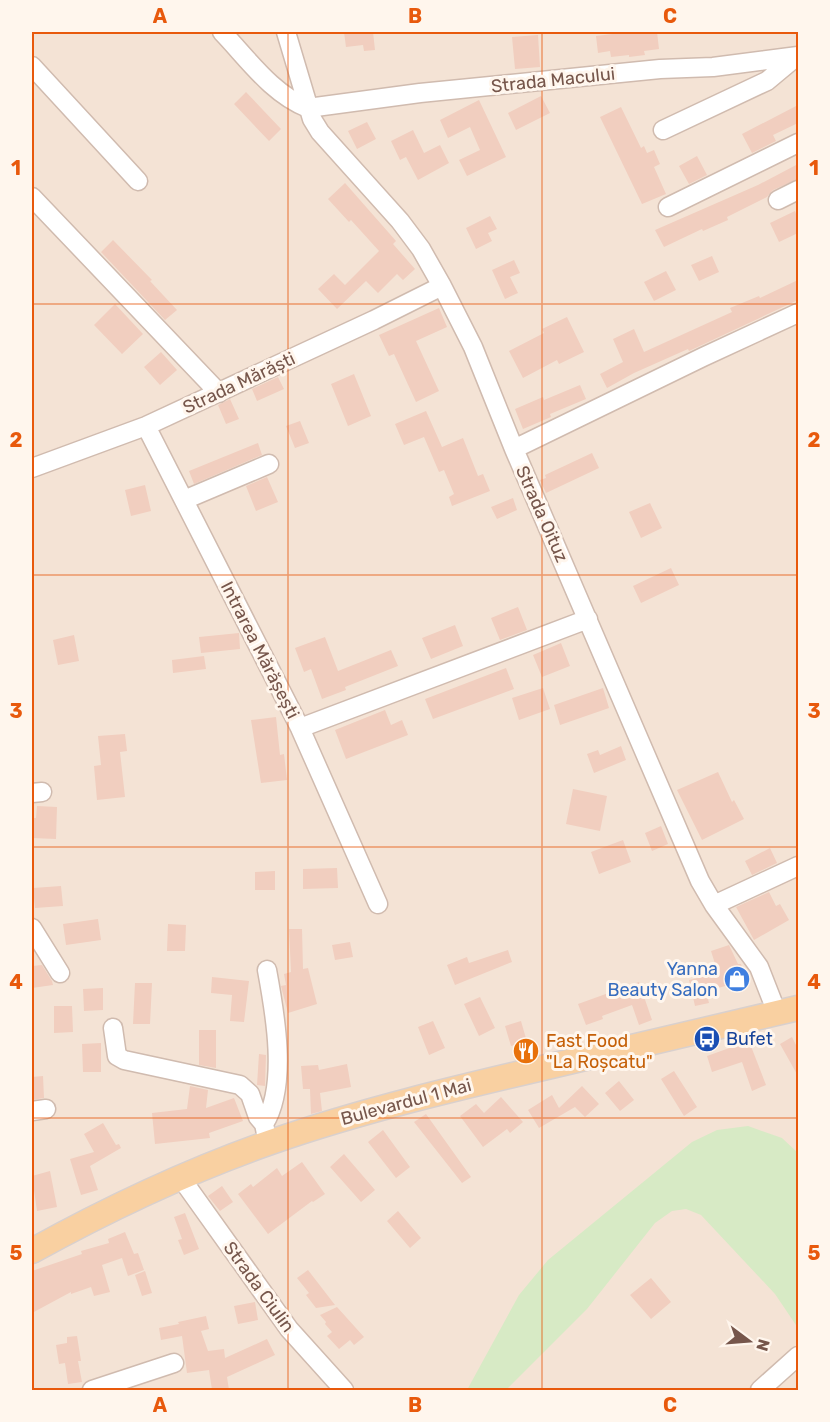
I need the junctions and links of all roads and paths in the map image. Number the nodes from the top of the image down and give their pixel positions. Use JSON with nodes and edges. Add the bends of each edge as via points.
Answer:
{"nodes":[{"id":1,"x":222,"y":32,"type":"edge"},
{"id":2,"x":286,"y":32,"type":"edge"},
{"id":3,"x":798,"y":56,"type":"edge"},
{"id":4,"x":32,"y":66,"type":"edge"},
{"id":5,"x":308,"y":108,"type":"junction"},
{"id":6,"x":663,"y":130,"type":"dead end"},
{"id":7,"x":798,"y":143,"type":"edge"},
{"id":8,"x":138,"y":181,"type":"dead end"},
{"id":9,"x":798,"y":190,"type":"edge"},
{"id":10,"x":32,"y":197,"type":"edge"},
{"id":11,"x":778,"y":200,"type":"dead end"},
{"id":12,"x":668,"y":207,"type":"dead end"},
{"id":13,"x":442,"y":286,"type":"junction"},
{"id":14,"x":798,"y":313,"type":"edge"},
{"id":15,"x":219,"y":393,"type":"junction"},
{"id":16,"x":146,"y":426,"type":"junction"},
{"id":17,"x":514,"y":449,"type":"junction"},
{"id":18,"x":269,"y":464,"type":"dead end"},
{"id":19,"x":32,"y":468,"type":"edge"},
{"id":20,"x":184,"y":500,"type":"junction"},
{"id":21,"x":588,"y":619,"type":"junction"},
{"id":22,"x":300,"y":728,"type":"junction"},
{"id":23,"x":798,"y":866,"type":"edge"},
{"id":24,"x":378,"y":904,"type":"dead end"},
{"id":25,"x":714,"y":905,"type":"junction"},
{"id":26,"x":32,"y":928,"type":"edge"},
{"id":27,"x":267,"y":970,"type":"dead end"},
{"id":28,"x":60,"y":973,"type":"dead end"},
{"id":29,"x":788,"y":1010,"type":"edge"},
{"id":30,"x":113,"y":1028,"type":"dead end"},
{"id":31,"x":266,"y":1133,"type":"junction"},
{"id":32,"x":181,"y":1178,"type":"junction"},
{"id":33,"x":32,"y":1251,"type":"edge"},
{"id":34,"x":798,"y":1356,"type":"edge"},
{"id":35,"x":174,"y":1364,"type":"dead end"},
{"id":36,"x":92,"y":1390,"type":"edge"},
{"id":37,"x":344,"y":1390,"type":"edge"},
{"id":38,"x":760,"y":1390,"type":"edge"}],
"edges":[{"from":1,"to":5,"type":"street","via":[[277,90]]},
{"from":2,"to":5,"type":"street","name":"Strada Oituz"},
{"from":3,"to":5,"type":"street","name":"Strada Macului","via":[[420,93]]},
{"from":3,"to":6,"type":"street","via":[[767,81]]},
{"from":4,"to":8,"type":"street"},
{"from":5,"to":13,"type":"street","name":"Strada Oituz","via":[[320,132],[400,221]]},
{"from":7,"to":12,"type":"street"},
{"from":9,"to":11,"type":"street"},
{"from":10,"to":15,"type":"street"},
{"from":13,"to":15,"type":"street","name":"Strada Mărăști"},
{"from":13,"to":17,"type":"street","name":"Strada Oituz","via":[[473,347]]},
{"from":14,"to":17,"type":"street"},
{"from":15,"to":16,"type":"street","name":"Strada Mărăști"},
{"from":16,"to":19,"type":"street","name":"Strada Mărăști"},
{"from":16,"to":20,"type":"street","name":"Intrarea Mărășești"},
{"from":17,"to":21,"type":"street","name":"Strada Oituz"},
{"from":18,"to":20,"type":"street"},
{"from":20,"to":22,"type":"street","name":"Intrarea Mărășești"},
{"from":21,"to":22,"type":"street","name":"Intrarea Mărășești"},
{"from":21,"to":25,"type":"street","name":"Strada Oituz","via":[[700,881]]},
{"from":22,"to":24,"type":"street"},
{"from":23,"to":25,"type":"street"},
{"from":25,"to":29,"type":"street","name":"Strada Oituz"},
{"from":26,"to":28,"type":"street"},
{"from":27,"to":31,"type":"street","via":[[277,1044],[274,1101]]},
{"from":29,"to":31,"type":"main road","name":"Bulevardul 1 Mai"},
{"from":30,"to":31,"type":"street","via":[[117,1056],[240,1084],[250,1094]]},
{"from":31,"to":32,"type":"main road","name":"Bulevardul 1 Mai"},
{"from":32,"to":33,"type":"main road","name":"Bulevardul 1 Mai","via":[[117,1206]]},
{"from":32,"to":37,"type":"street","name":"Strada Ciulin","via":[[289,1329]]},
{"from":34,"to":38,"type":"street"},
{"from":35,"to":36,"type":"street"}]}
